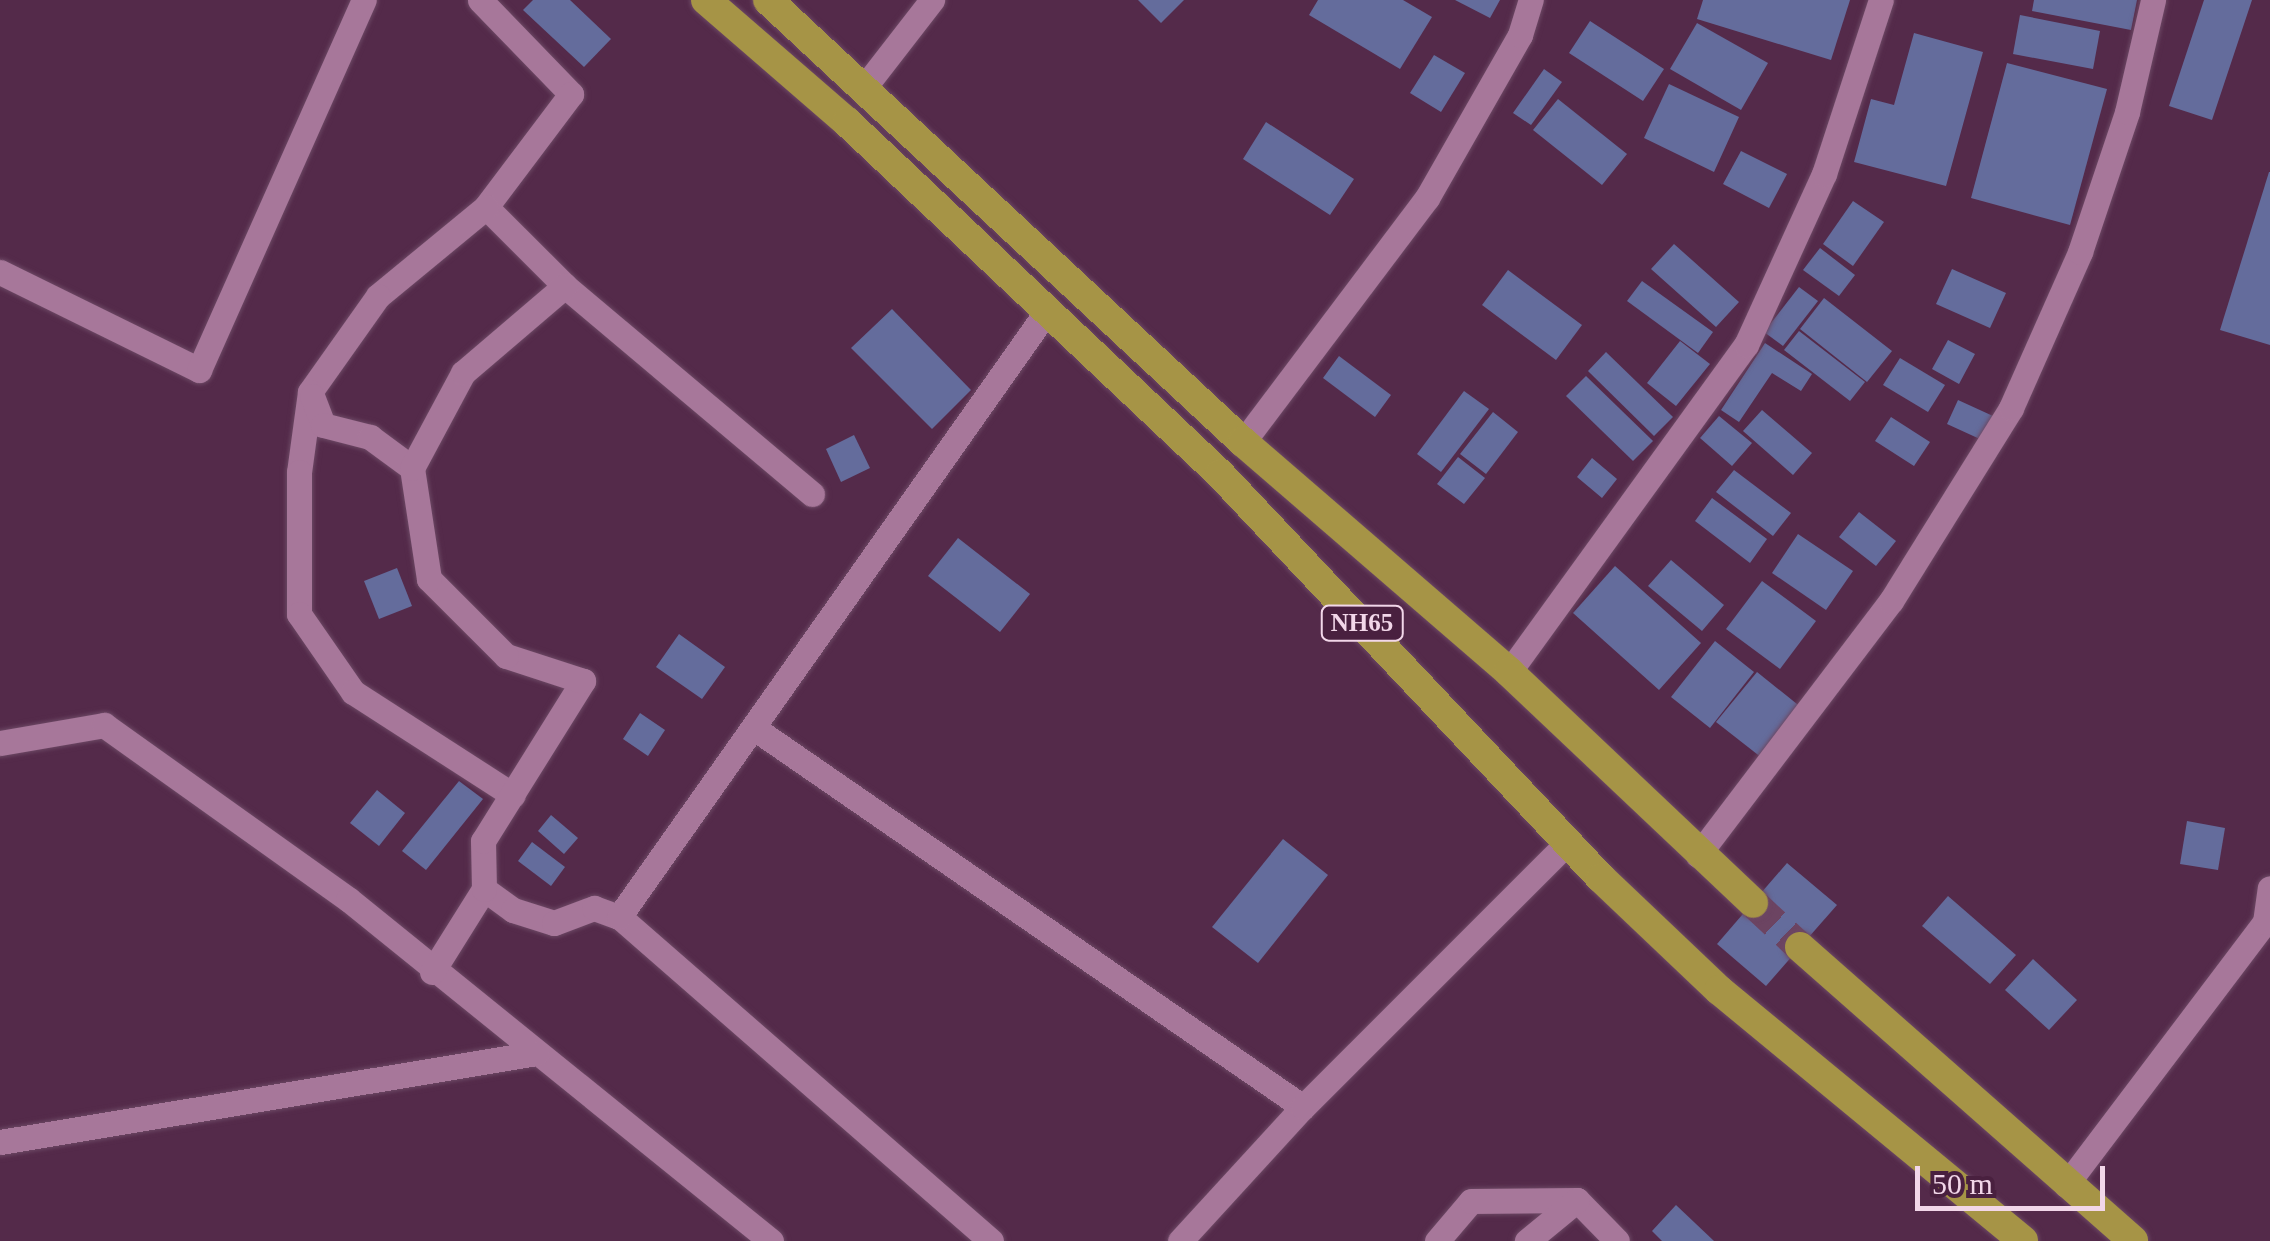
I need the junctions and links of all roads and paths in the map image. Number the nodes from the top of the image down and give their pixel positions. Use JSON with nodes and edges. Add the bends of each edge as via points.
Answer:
{"nodes":[{"id":1,"x":364,"y":0,"type":"edge"},
{"id":2,"x":480,"y":0,"type":"edge"},
{"id":3,"x":706,"y":0,"type":"edge"},
{"id":4,"x":768,"y":0,"type":"edge"},
{"id":5,"x":932,"y":0,"type":"edge"},
{"id":6,"x":1530,"y":0,"type":"edge"},
{"id":7,"x":1881,"y":0,"type":"edge"},
{"id":8,"x":2153,"y":0,"type":"edge"},
{"id":9,"x":866,"y":85,"type":"junction"},
{"id":10,"x":486,"y":207,"type":"junction"},
{"id":11,"x":0,"y":272,"type":"edge"},
{"id":12,"x":565,"y":286,"type":"junction"},
{"id":13,"x":1047,"y":310,"type":"junction"},
{"id":14,"x":310,"y":392,"type":"junction"},
{"id":15,"x":1243,"y":442,"type":"junction"},
{"id":16,"x":412,"y":468,"type":"junction"},
{"id":17,"x":812,"y":494,"type":"dead end"},
{"id":18,"x":1509,"y":672,"type":"junction"},
{"id":19,"x":754,"y":728,"type":"junction"},
{"id":20,"x":0,"y":743,"type":"edge"},
{"id":21,"x":512,"y":795,"type":"junction"},
{"id":22,"x":1568,"y":842,"type":"junction"},
{"id":23,"x":1698,"y":855,"type":"junction"},
{"id":24,"x":2270,"y":888,"type":"edge"},
{"id":25,"x":484,"y":889,"type":"junction"},
{"id":26,"x":1753,"y":903,"type":"tunnel mouth"},
{"id":27,"x":618,"y":918,"type":"junction"},
{"id":28,"x":1800,"y":947,"type":"tunnel mouth"},
{"id":29,"x":432,"y":972,"type":"junction"},
{"id":30,"x":537,"y":1054,"type":"junction"},
{"id":31,"x":1303,"y":1107,"type":"junction"},
{"id":32,"x":0,"y":1142,"type":"edge"},
{"id":33,"x":2066,"y":1185,"type":"junction"},
{"id":34,"x":1577,"y":1200,"type":"junction"},
{"id":35,"x":771,"y":1241,"type":"edge"},
{"id":36,"x":991,"y":1241,"type":"edge"},
{"id":37,"x":1180,"y":1241,"type":"edge"},
{"id":38,"x":1437,"y":1241,"type":"edge"},
{"id":39,"x":1527,"y":1241,"type":"edge"},
{"id":40,"x":1617,"y":1241,"type":"edge"},
{"id":41,"x":2023,"y":1241,"type":"edge"},
{"id":42,"x":2133,"y":1241,"type":"edge"}],
"edges":[{"from":1,"to":11,"type":"street","via":[[199,370]]},
{"from":2,"to":10,"type":"street","via":[[570,94]]},
{"from":3,"to":13,"type":"highway","number":"NH65"},
{"from":4,"to":9,"type":"highway","number":"NH65"},
{"from":5,"to":9,"type":"street"},
{"from":6,"to":15,"type":"street","via":[[1520,35],[1427,198]]},
{"from":7,"to":18,"type":"street","via":[[1824,174],[1746,345]]},
{"from":8,"to":23,"type":"street","via":[[2127,112],[2080,252],[2012,408],[1891,601]]},
{"from":9,"to":15,"type":"highway","number":"NH65"},
{"from":10,"to":12,"type":"street"},
{"from":10,"to":14,"type":"street","via":[[378,296]]},
{"from":12,"to":16,"type":"street","via":[[464,373]]},
{"from":12,"to":17,"type":"street"},
{"from":13,"to":19,"type":"street"},
{"from":13,"to":22,"type":"highway","number":"NH65","via":[[1220,474]]},
{"from":14,"to":16,"type":"street","via":[[323,425],[370,436]]},
{"from":14,"to":21,"type":"street","via":[[299,472],[299,614],[354,692]]},
{"from":15,"to":18,"type":"highway","number":"NH65"},
{"from":16,"to":21,"type":"street","via":[[429,578],[506,656],[584,682]]},
{"from":18,"to":23,"type":"highway","number":"NH65"},
{"from":19,"to":27,"type":"street"},
{"from":19,"to":31,"type":"street"},
{"from":20,"to":29,"type":"street","via":[[104,725],[348,898]]},
{"from":21,"to":25,"type":"street","via":[[483,840]]},
{"from":22,"to":31,"type":"street"},
{"from":22,"to":41,"type":"highway","number":"NH65","via":[[1734,1002]]},
{"from":23,"to":26,"type":"highway","number":"NH65"},
{"from":24,"to":33,"type":"street","via":[[2265,922]]},
{"from":25,"to":27,"type":"street","via":[[513,910],[554,923],[594,908]]},
{"from":25,"to":29,"type":"street"},
{"from":27,"to":36,"type":"street"},
{"from":28,"to":33,"type":"highway"},
{"from":29,"to":30,"type":"street"},
{"from":30,"to":32,"type":"street"},
{"from":30,"to":35,"type":"street"},
{"from":31,"to":37,"type":"street"},
{"from":33,"to":42,"type":"highway"},
{"from":34,"to":38,"type":"street","via":[[1471,1201]]},
{"from":34,"to":39,"type":"street"},
{"from":34,"to":40,"type":"street"}]}
